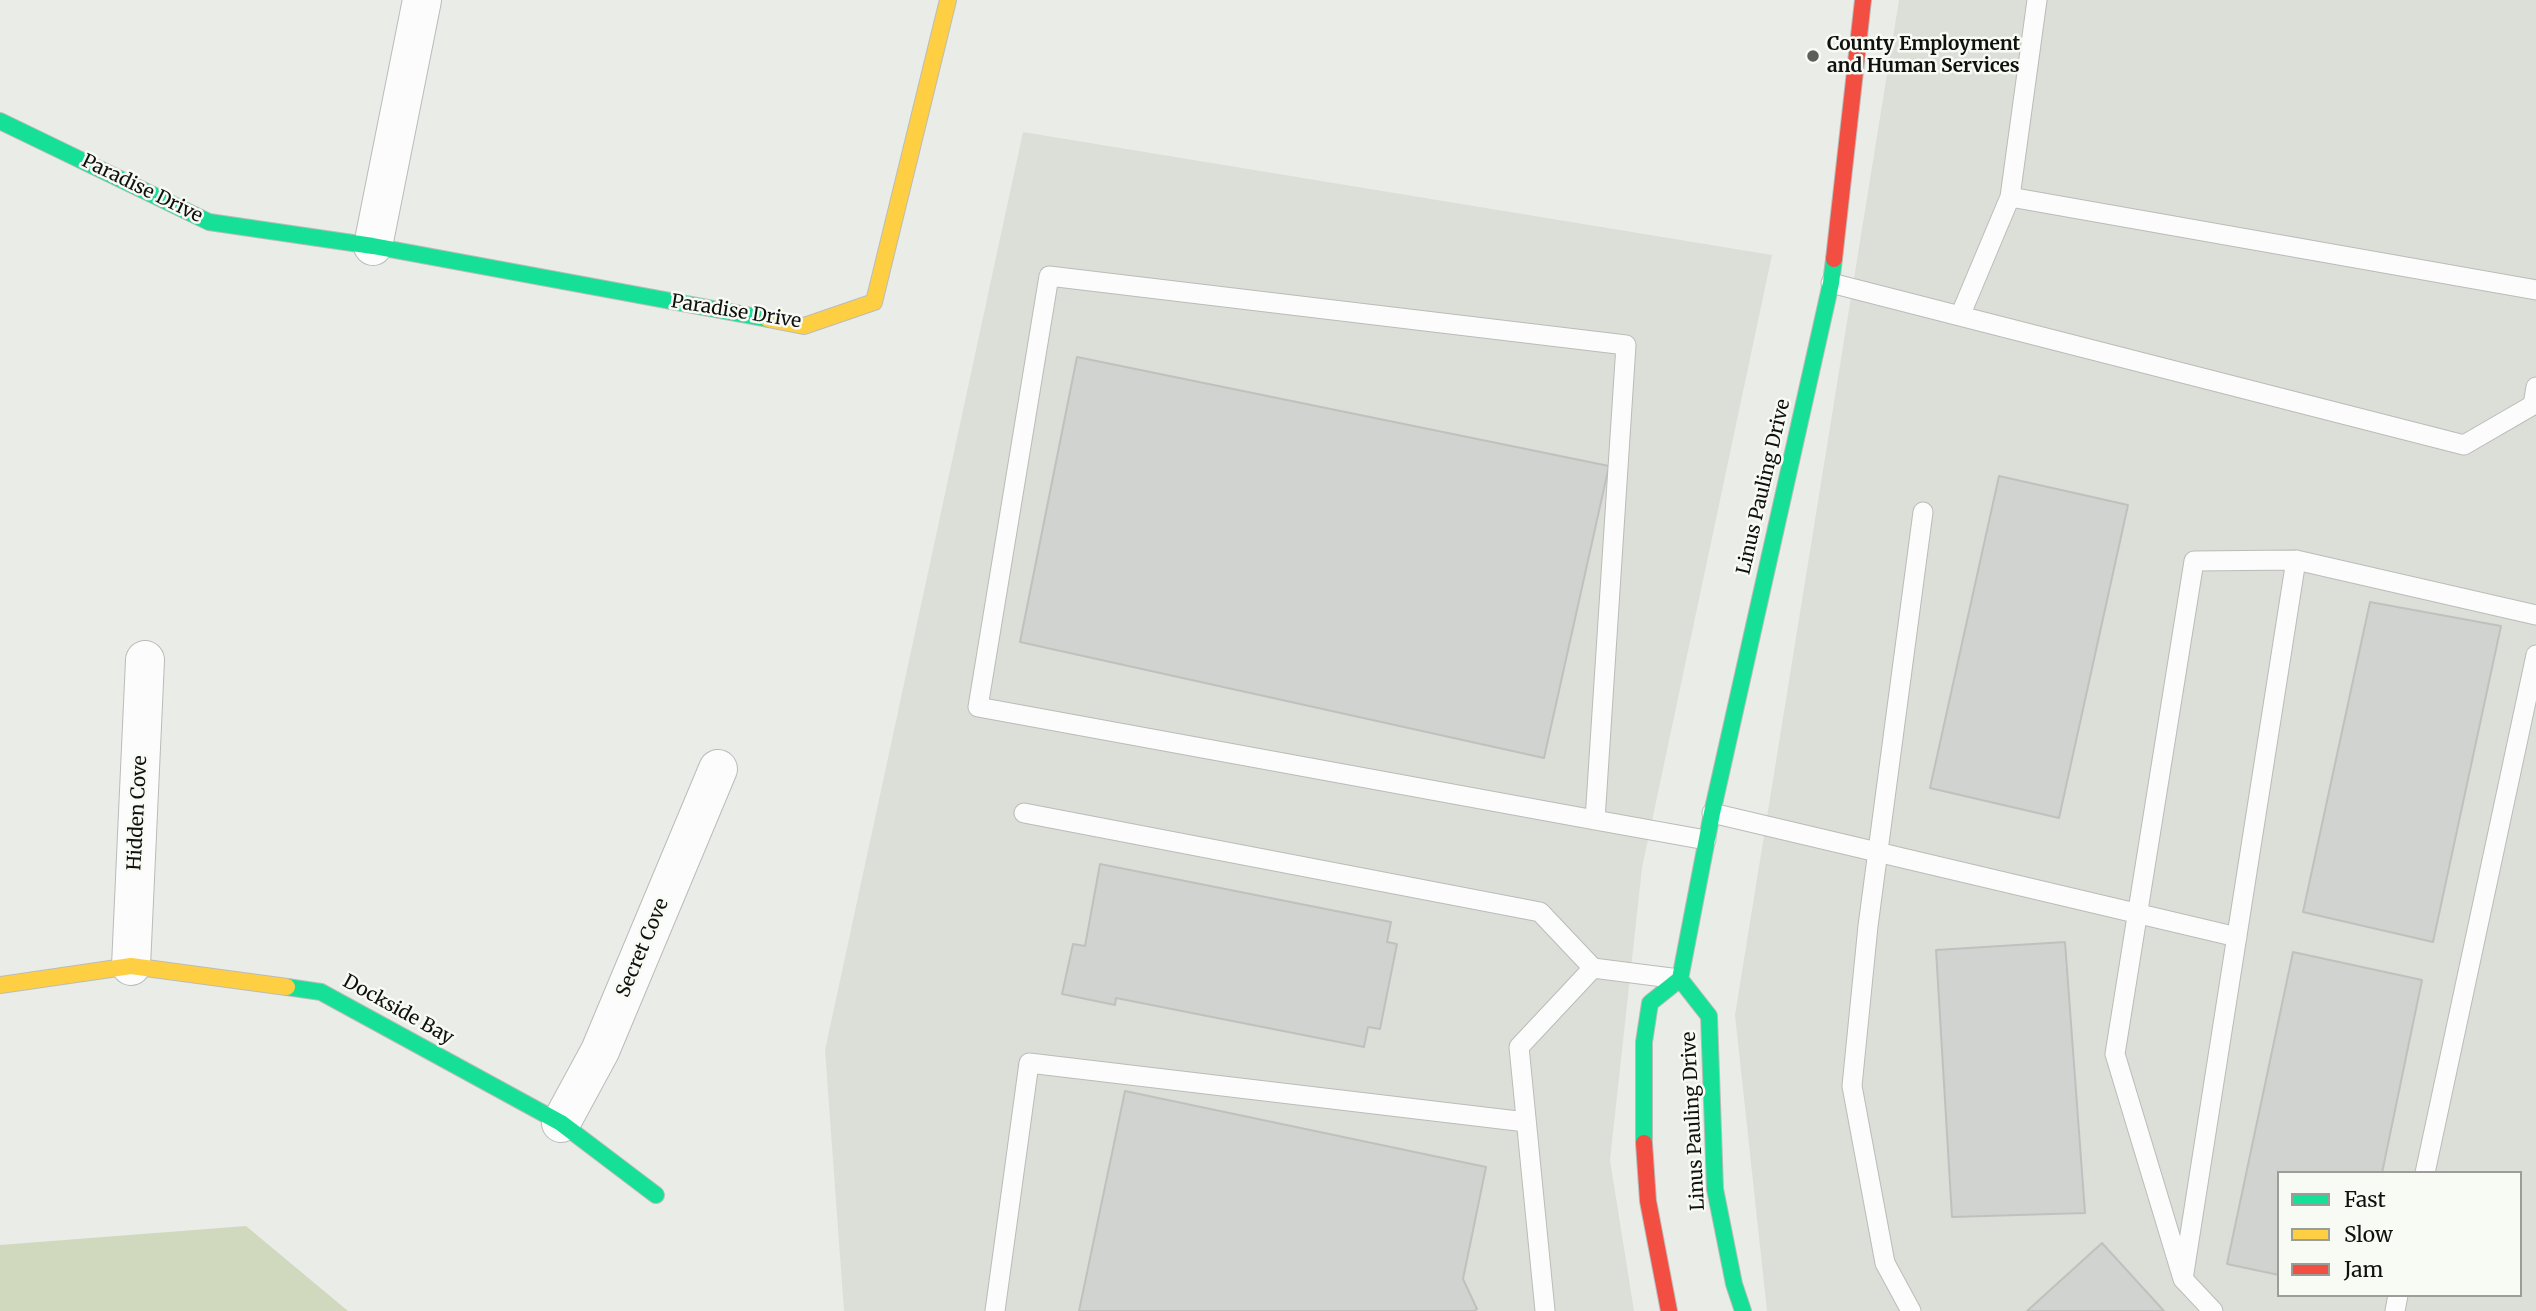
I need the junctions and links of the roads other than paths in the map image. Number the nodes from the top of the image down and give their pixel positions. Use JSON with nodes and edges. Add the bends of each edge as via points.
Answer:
{"nodes":[{"id":1,"x":422,"y":0,"type":"edge"},
{"id":2,"x":948,"y":0,"type":"edge"},
{"id":3,"x":1863,"y":0,"type":"edge"},
{"id":4,"x":2037,"y":0,"type":"edge"},
{"id":5,"x":0,"y":121,"type":"edge"},
{"id":6,"x":2010,"y":197,"type":"junction"},
{"id":7,"x":373,"y":246,"type":"junction"},
{"id":8,"x":1832,"y":283,"type":"junction"},
{"id":9,"x":2536,"y":290,"type":"edge"},
{"id":10,"x":1959,"y":316,"type":"junction"},
{"id":11,"x":2536,"y":387,"type":"edge"},
{"id":12,"x":1923,"y":512,"type":"dead end"},
{"id":13,"x":2296,"y":560,"type":"junction"},
{"id":14,"x":2536,"y":615,"type":"edge"},
{"id":15,"x":2536,"y":655,"type":"edge"},
{"id":16,"x":145,"y":660,"type":"dead end"},
{"id":17,"x":718,"y":769,"type":"dead end"},
{"id":18,"x":1024,"y":813,"type":"dead end"},
{"id":19,"x":1712,"y":813,"type":"junction"},
{"id":20,"x":1595,"y":820,"type":"junction"},
{"id":21,"x":1706,"y":840,"type":"junction"},
{"id":22,"x":1878,"y":851,"type":"junction"},
{"id":23,"x":2137,"y":913,"type":"junction"},
{"id":24,"x":2237,"y":937,"type":"junction"},
{"id":25,"x":131,"y":966,"type":"junction"},
{"id":26,"x":1593,"y":968,"type":"junction"},
{"id":27,"x":1680,"y":979,"type":"junction"},
{"id":28,"x":0,"y":985,"type":"edge"},
{"id":29,"x":561,"y":1122,"type":"junction"},
{"id":30,"x":1527,"y":1122,"type":"junction"},
{"id":31,"x":2425,"y":1171,"type":"edge"},
{"id":32,"x":656,"y":1195,"type":"dead end"},
{"id":33,"x":2183,"y":1279,"type":"junction"},
{"id":34,"x":995,"y":1311,"type":"edge"},
{"id":35,"x":1545,"y":1311,"type":"edge"},
{"id":36,"x":1669,"y":1311,"type":"edge"},
{"id":37,"x":1743,"y":1311,"type":"edge"},
{"id":38,"x":1910,"y":1311,"type":"edge"},
{"id":39,"x":2213,"y":1311,"type":"edge"}],
"edges":[{"from":1,"to":7,"type":"street"},
{"from":2,"to":7,"type":"street","name":"Paradise Drive","via":[[874,302],[804,326]]},
{"from":3,"to":8,"type":"street","name":"Linus Pauling Drive"},
{"from":4,"to":6,"type":"lane"},
{"from":5,"to":7,"type":"street","name":"Paradise Drive","via":[[209,222]]},
{"from":6,"to":9,"type":"lane"},
{"from":6,"to":10,"type":"lane"},
{"from":8,"to":10,"type":"lane"},
{"from":8,"to":19,"type":"street","name":"Linus Pauling Drive"},
{"from":10,"to":11,"type":"lane","via":[[2464,445],[2533,405]]},
{"from":12,"to":22,"type":"lane"},
{"from":13,"to":14,"type":"lane"},
{"from":13,"to":23,"type":"lane","via":[[2194,561]]},
{"from":13,"to":24,"type":"lane"},
{"from":15,"to":31,"type":"lane"},
{"from":16,"to":25,"type":"street","name":"Hidden Cove"},
{"from":17,"to":29,"type":"street","name":"Secret Cove","via":[[600,1051]]},
{"from":18,"to":26,"type":"lane","via":[[1539,912]]},
{"from":19,"to":21,"type":"street","name":"Linus Pauling Drive"},
{"from":19,"to":22,"type":"lane"},
{"from":20,"to":20,"type":"lane","via":[[978,707],[1049,276],[1626,345]]},
{"from":20,"to":21,"type":"lane"},
{"from":21,"to":27,"type":"street","name":"Linus Pauling Drive"},
{"from":22,"to":23,"type":"lane"},
{"from":22,"to":38,"type":"lane","via":[[1852,1086],[1885,1263]]},
{"from":23,"to":24,"type":"lane"},
{"from":23,"to":33,"type":"lane","via":[[2115,1054]]},
{"from":24,"to":33,"type":"lane"},
{"from":25,"to":28,"type":"street","name":"Dockside Bay"},
{"from":25,"to":29,"type":"street","name":"Dockside Bay","via":[[321,992]]},
{"from":26,"to":27,"type":"lane"},
{"from":26,"to":30,"type":"lane","via":[[1519,1047]]},
{"from":27,"to":36,"type":"street","via":[[1650,1003],[1644,1042],[1648,1201]]},
{"from":27,"to":37,"type":"street","name":"Linus Pauling Drive","via":[[1709,1016],[1715,1189]]},
{"from":29,"to":32,"type":"street","name":"Dockside Bay"},
{"from":30,"to":34,"type":"lane","via":[[1029,1063]]},
{"from":30,"to":35,"type":"lane"},
{"from":33,"to":39,"type":"lane"}]}
